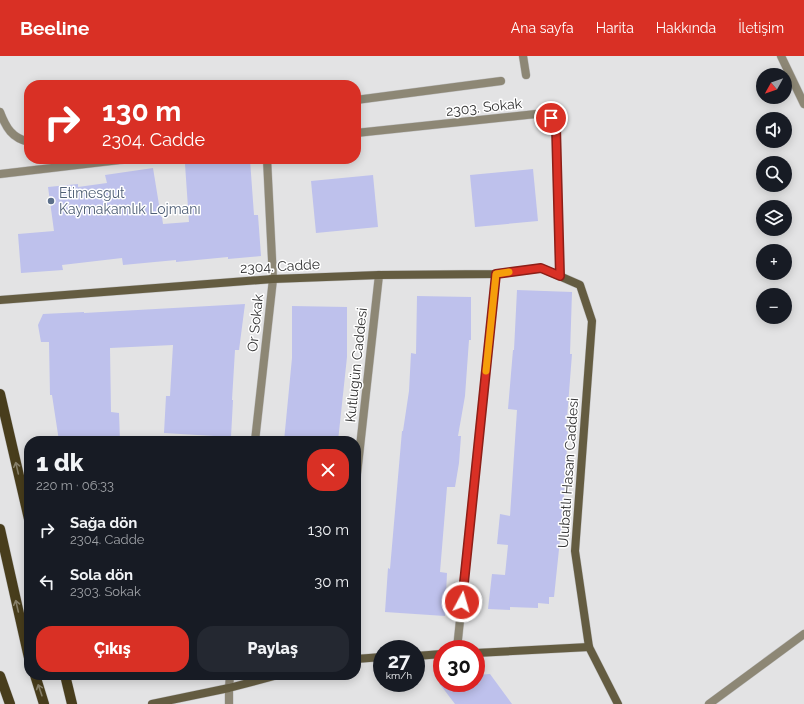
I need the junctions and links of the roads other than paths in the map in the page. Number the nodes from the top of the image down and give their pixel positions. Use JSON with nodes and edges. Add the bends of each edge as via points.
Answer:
{"nodes":[{"id":1,"x":523,"y":56,"type":"edge"},
{"id":2,"x":781,"y":56,"type":"edge"},
{"id":3,"x":526,"y":75,"type":"dead end"},
{"id":4,"x":502,"y":81,"type":"dead end"},
{"id":5,"x":361,"y":99,"type":"edge"},
{"id":6,"x":804,"y":104,"type":"edge"},
{"id":7,"x":0,"y":112,"type":"edge"},
{"id":8,"x":361,"y":132,"type":"edge"},
{"id":9,"x":24,"y":140,"type":"edge"},
{"id":10,"x":85,"y":164,"type":"edge"},
{"id":11,"x":267,"y":164,"type":"edge"},
{"id":12,"x":0,"y":174,"type":"edge"},
{"id":13,"x":496,"y":274,"type":"junction"},
{"id":14,"x":379,"y":275,"type":"junction"},
{"id":15,"x":560,"y":276,"type":"junction"},
{"id":16,"x":273,"y":279,"type":"junction"},
{"id":17,"x":0,"y":300,"type":"edge"},
{"id":18,"x":0,"y":394,"type":"edge"},
{"id":19,"x":256,"y":436,"type":"edge"},
{"id":20,"x":361,"y":438,"type":"edge"},
{"id":21,"x":24,"y":497,"type":"edge"},
{"id":22,"x":0,"y":529,"type":"edge"},
{"id":23,"x":804,"y":634,"type":"edge"},
{"id":24,"x":24,"y":636,"type":"edge"},
{"id":25,"x":458,"y":640,"type":"edge"},
{"id":26,"x":589,"y":647,"type":"junction"},
{"id":27,"x":485,"y":653,"type":"edge"},
{"id":28,"x":373,"y":658,"type":"edge"},
{"id":29,"x":361,"y":659,"type":"edge"},
{"id":30,"x":0,"y":676,"type":"edge"},
{"id":31,"x":37,"y":680,"type":"edge"},
{"id":32,"x":66,"y":680,"type":"edge"},
{"id":33,"x":229,"y":680,"type":"edge"},
{"id":34,"x":259,"y":680,"type":"edge"},
{"id":35,"x":0,"y":685,"type":"edge"},
{"id":36,"x":228,"y":688,"type":"junction"},
{"id":37,"x":4,"y":704,"type":"edge"},
{"id":38,"x":10,"y":704,"type":"edge"},
{"id":39,"x":44,"y":704,"type":"edge"},
{"id":40,"x":72,"y":704,"type":"edge"},
{"id":41,"x":152,"y":704,"type":"edge"},
{"id":42,"x":229,"y":704,"type":"edge"},
{"id":43,"x":618,"y":704,"type":"edge"},
{"id":44,"x":709,"y":704,"type":"edge"}],
"edges":[{"from":1,"to":3,"type":"street"},
{"from":2,"to":6,"type":"street"},
{"from":4,"to":5,"type":"street"},
{"from":7,"to":9,"type":"street","via":[[9,131]]},
{"from":8,"to":15,"type":"street","name":"2303. Sokak","via":[[536,114],[551,118],[556,127]]},
{"from":10,"to":12,"type":"street"},
{"from":11,"to":16,"type":"street","name":"Or Sokak"},
{"from":13,"to":14,"type":"street","name":"2304. Cadde"},
{"from":13,"to":15,"type":"street","name":"2304. Cadde","via":[[541,268]]},
{"from":13,"to":25,"type":"street"},
{"from":14,"to":16,"type":"street","name":"2304. Cadde"},
{"from":14,"to":20,"type":"street","name":"Kutlugün Caddesi"},
{"from":15,"to":26,"type":"street","name":"Ulubatlı Hasan Caddesi","via":[[580,285],[592,321],[575,551]]},
{"from":16,"to":17,"type":"street","name":"2304. Cadde"},
{"from":16,"to":19,"type":"street","name":"Or Sokak"},
{"from":21,"to":18,"type":"main road","one_way":true},
{"from":24,"to":22,"type":"main road","one_way":true},
{"from":23,"to":44,"type":"street"},
{"from":26,"to":27,"type":"street"},
{"from":26,"to":43,"type":"street","name":"Ulubatlı Hasan Caddesi"},
{"from":28,"to":29,"type":"street"},
{"from":30,"to":38,"type":"main road"},
{"from":39,"to":31,"type":"main road","one_way":true},
{"from":32,"to":40,"type":"main road"},
{"from":33,"to":36,"type":"street"},
{"from":34,"to":36,"type":"street"},
{"from":35,"to":37,"type":"main road"},
{"from":36,"to":41,"type":"street"},
{"from":36,"to":42,"type":"street"}]}
